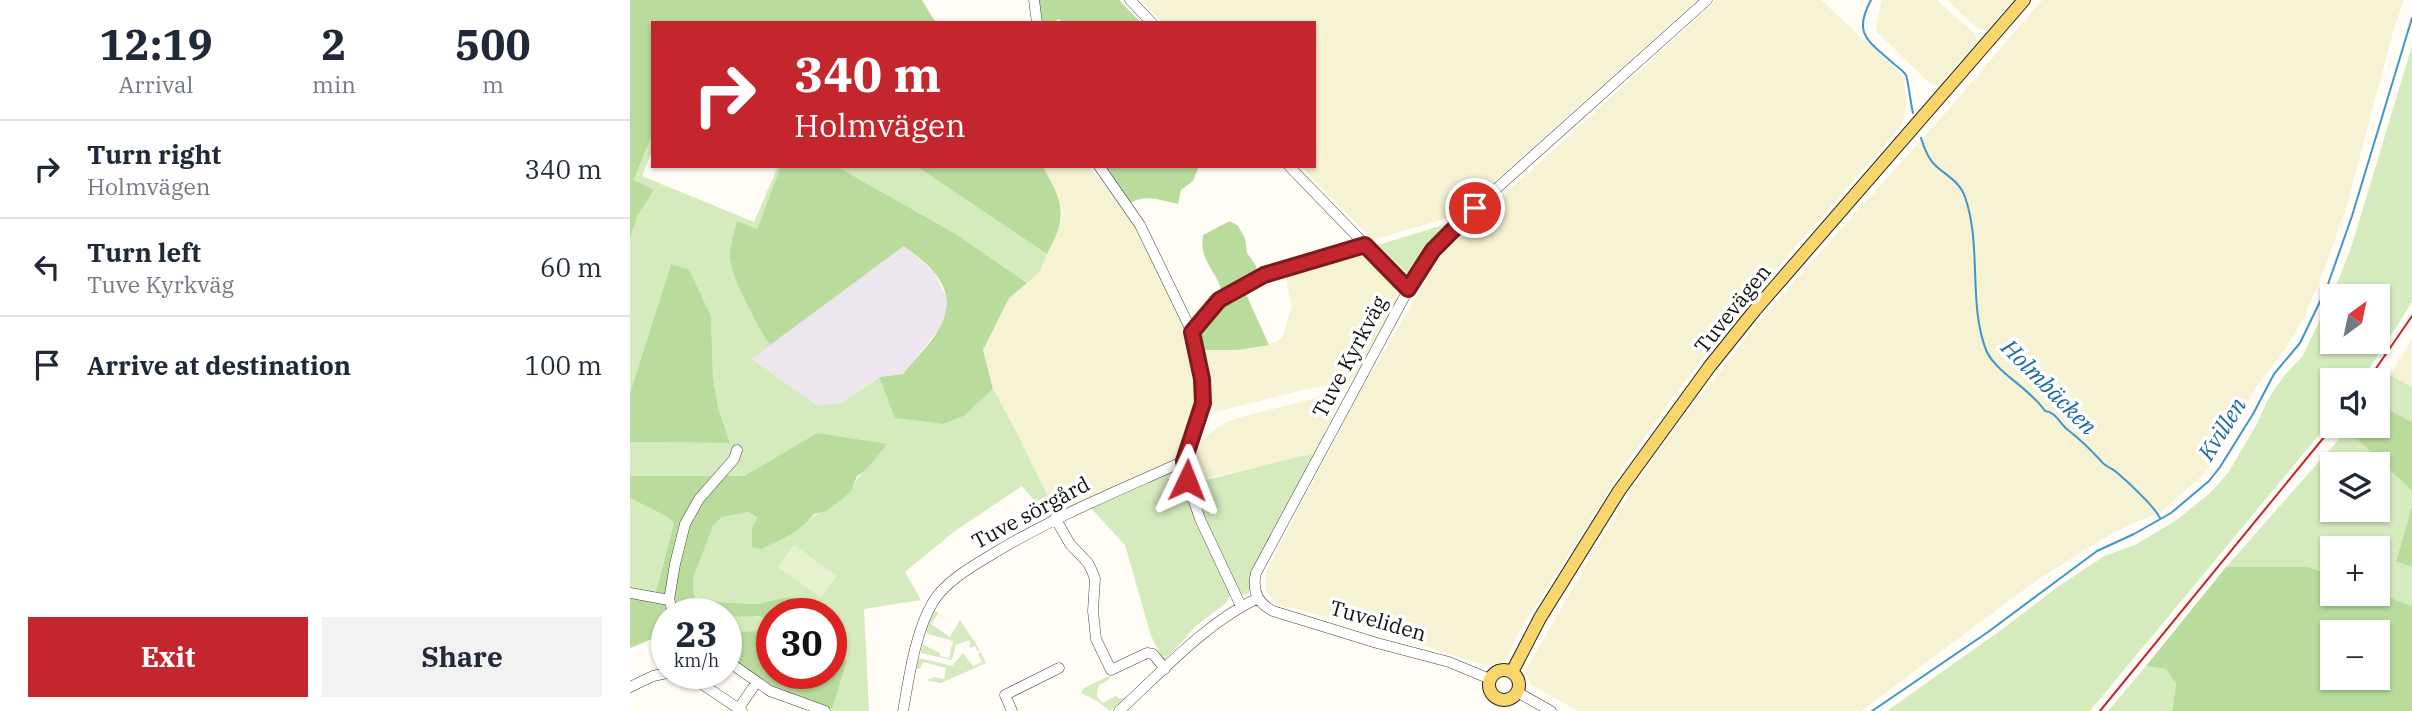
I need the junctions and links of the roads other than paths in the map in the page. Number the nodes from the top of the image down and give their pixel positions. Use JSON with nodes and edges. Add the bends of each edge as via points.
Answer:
{"nodes":[{"id":1,"x":1034,"y":0,"type":"edge"},
{"id":2,"x":1130,"y":0,"type":"edge"},
{"id":3,"x":1707,"y":0,"type":"edge"},
{"id":4,"x":2024,"y":0,"type":"edge"},
{"id":5,"x":1037,"y":21,"type":"edge"},
{"id":6,"x":1150,"y":21,"type":"edge"},
{"id":7,"x":1100,"y":168,"type":"edge"},
{"id":8,"x":1291,"y":168,"type":"edge"},
{"id":9,"x":1365,"y":245,"type":"junction"},
{"id":10,"x":1408,"y":289,"type":"junction"},
{"id":11,"x":1192,"y":332,"type":"junction"},
{"id":12,"x":737,"y":450,"type":"dead end"},
{"id":13,"x":1184,"y":461,"type":"junction"},
{"id":14,"x":1055,"y":518,"type":"junction"},
{"id":15,"x":630,"y":593,"type":"edge"},
{"id":16,"x":659,"y":598,"type":"edge"},
{"id":17,"x":670,"y":598,"type":"edge"},
{"id":18,"x":1258,"y":598,"type":"junction"},
{"id":19,"x":1241,"y":606,"type":"junction"},
{"id":20,"x":1059,"y":668,"type":"dead end"},
{"id":21,"x":1165,"y":669,"type":"junction"},
{"id":22,"x":742,"y":672,"type":"edge"},
{"id":23,"x":1511,"y":672,"type":"junction"},
{"id":24,"x":651,"y":677,"type":"edge"},
{"id":25,"x":1490,"y":679,"type":"junction"},
{"id":26,"x":756,"y":683,"type":"joint"},
{"id":27,"x":630,"y":687,"type":"edge"},
{"id":28,"x":709,"y":689,"type":"edge"},
{"id":29,"x":766,"y":689,"type":"edge"},
{"id":30,"x":1517,"y":692,"type":"junction"},
{"id":31,"x":1495,"y":705,"type":"edge"},
{"id":32,"x":740,"y":710,"type":"edge"},
{"id":33,"x":825,"y":711,"type":"edge"},
{"id":34,"x":903,"y":711,"type":"edge"},
{"id":35,"x":1012,"y":711,"type":"edge"},
{"id":36,"x":1119,"y":711,"type":"edge"},
{"id":37,"x":1552,"y":711,"type":"edge"}],
"edges":[{"from":1,"to":5,"type":"street"},
{"from":2,"to":6,"type":"street"},
{"from":3,"to":10,"type":"street","name":"Tuve Kyrkväg","via":[[1458,223],[1433,250]]},
{"from":4,"to":23,"type":"main road","name":"Tuvevägen","via":[[1710,366],[1619,491]]},
{"from":7,"to":11,"type":"street","via":[[1140,225]]},
{"from":8,"to":9,"type":"street"},
{"from":9,"to":10,"type":"street"},
{"from":9,"to":11,"type":"street","via":[[1264,275],[1219,300]]},
{"from":10,"to":18,"type":"street","name":"Tuve Kyrkväg","via":[[1260,565],[1255,582]]},
{"from":11,"to":13,"type":"street","via":[[1203,403]]},
{"from":12,"to":17,"type":"street","via":[[691,511],[682,533]]},
{"from":13,"to":14,"type":"street","name":"Tuve sörgård"},
{"from":13,"to":19,"type":"street","via":[[1200,519]]},
{"from":14,"to":21,"type":"street","via":[[1092,570],[1096,639],[1111,670],[1147,653]]},
{"from":14,"to":34,"type":"street","name":"Tuve sörgård","via":[[976,564],[938,596],[924,622]]},
{"from":15,"to":16,"type":"street"},
{"from":18,"to":19,"type":"street"},
{"from":18,"to":25,"type":"street","name":"Tuveliden","via":[[1273,611],[1449,662]]},
{"from":19,"to":21,"type":"street","via":[[1213,624]]},
{"from":20,"to":35,"type":"street","via":[[1005,695]]},
{"from":21,"to":36,"type":"street"},
{"from":22,"to":26,"type":"street"},
{"from":23,"to":25,"type":"main road","via":[[1499,671]]},
{"from":23,"to":30,"type":"main road","via":[[1518,681]]},
{"from":24,"to":27,"type":"street"},
{"from":25,"to":31,"type":"main road"},
{"from":26,"to":32,"type":"street"},
{"from":28,"to":32,"type":"street"},
{"from":29,"to":33,"type":"street"},
{"from":30,"to":31,"type":"main road"},
{"from":30,"to":37,"type":"street"}]}
